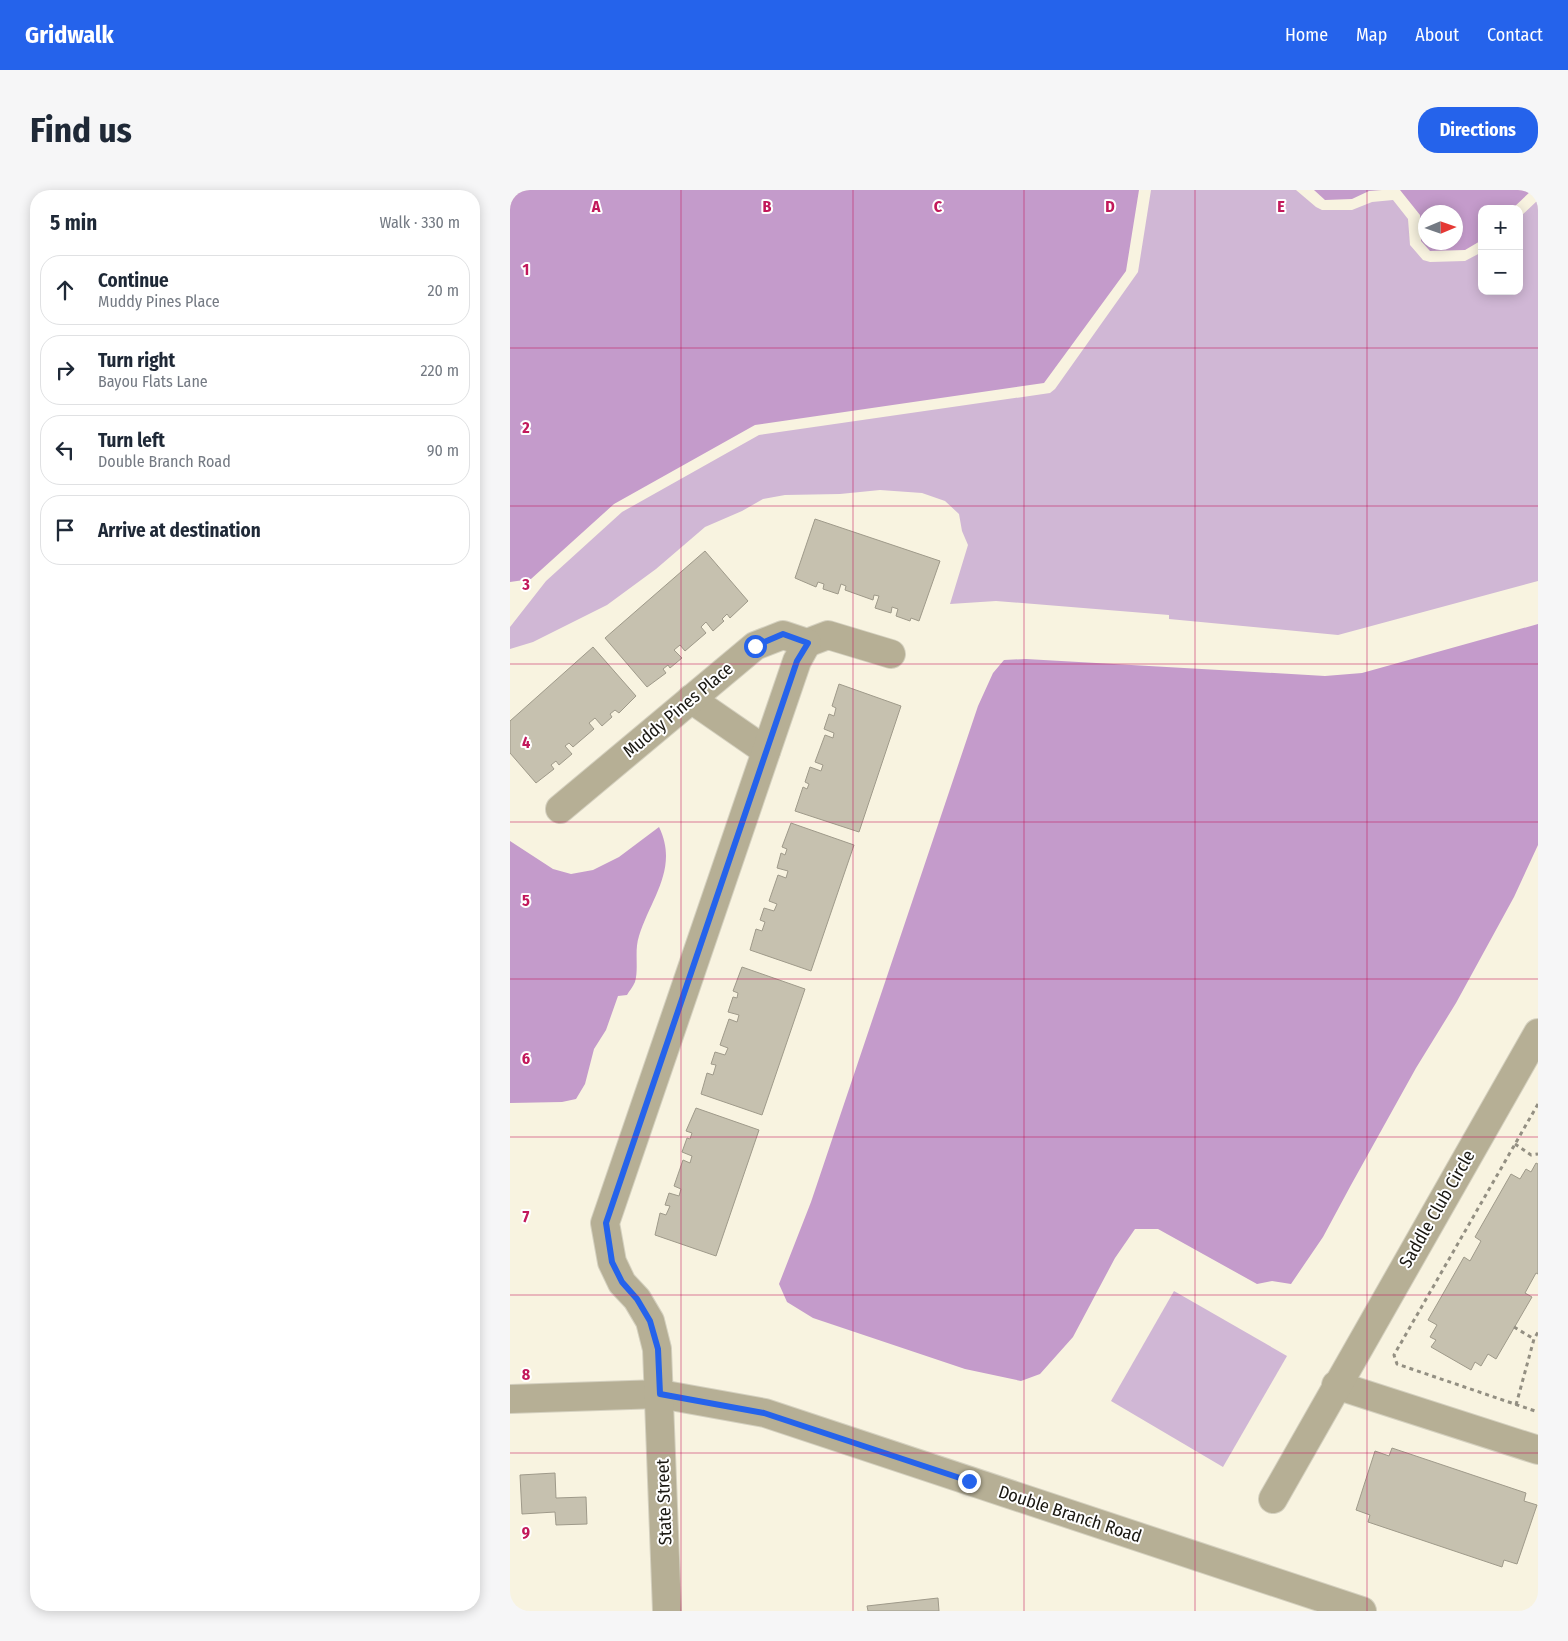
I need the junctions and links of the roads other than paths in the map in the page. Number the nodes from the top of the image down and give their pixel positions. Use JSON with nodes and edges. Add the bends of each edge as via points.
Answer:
{"nodes":[{"id":1,"x":808,"y":643,"type":"junction"},
{"id":2,"x":891,"y":654,"type":"dead end"},
{"id":3,"x":691,"y":699,"type":"junction"},
{"id":4,"x":766,"y":751,"type":"junction"},
{"id":5,"x":560,"y":809,"type":"dead end"},
{"id":6,"x":1538,"y":1034,"type":"edge"},
{"id":7,"x":1336,"y":1386,"type":"junction"},
{"id":8,"x":660,"y":1394,"type":"junction"},
{"id":9,"x":510,"y":1399,"type":"edge"},
{"id":10,"x":1538,"y":1450,"type":"edge"},
{"id":11,"x":1273,"y":1499,"type":"dead end"},
{"id":12,"x":1297,"y":1601,"type":"edge"},
{"id":13,"x":667,"y":1611,"type":"edge"},
{"id":14,"x":1362,"y":1611,"type":"edge"}],
"edges":[{"from":1,"to":2,"type":"street","via":[[828,635]]},
{"from":1,"to":3,"type":"street","name":"Muddy Pines Place","via":[[783,634],[755,646]]},
{"from":1,"to":4,"type":"street","name":"State Street","via":[[797,661]]},
{"from":3,"to":4,"type":"street"},
{"from":3,"to":5,"type":"street","name":"Muddy Pines Place"},
{"from":4,"to":8,"type":"street","name":"State Street","via":[[606,1223],[612,1262],[650,1321],[658,1349]]},
{"from":6,"to":7,"type":"street","name":"Saddle Club Circle"},
{"from":7,"to":10,"type":"street"},
{"from":7,"to":11,"type":"street","name":"Saddle Club Circle"},
{"from":8,"to":9,"type":"street","name":"Double Branch Road"},
{"from":8,"to":12,"type":"street","name":"Double Branch Road","via":[[764,1413]]},
{"from":8,"to":13,"type":"street","name":"State Street"},
{"from":12,"to":14,"type":"street","name":"Double Branch Road"}]}
